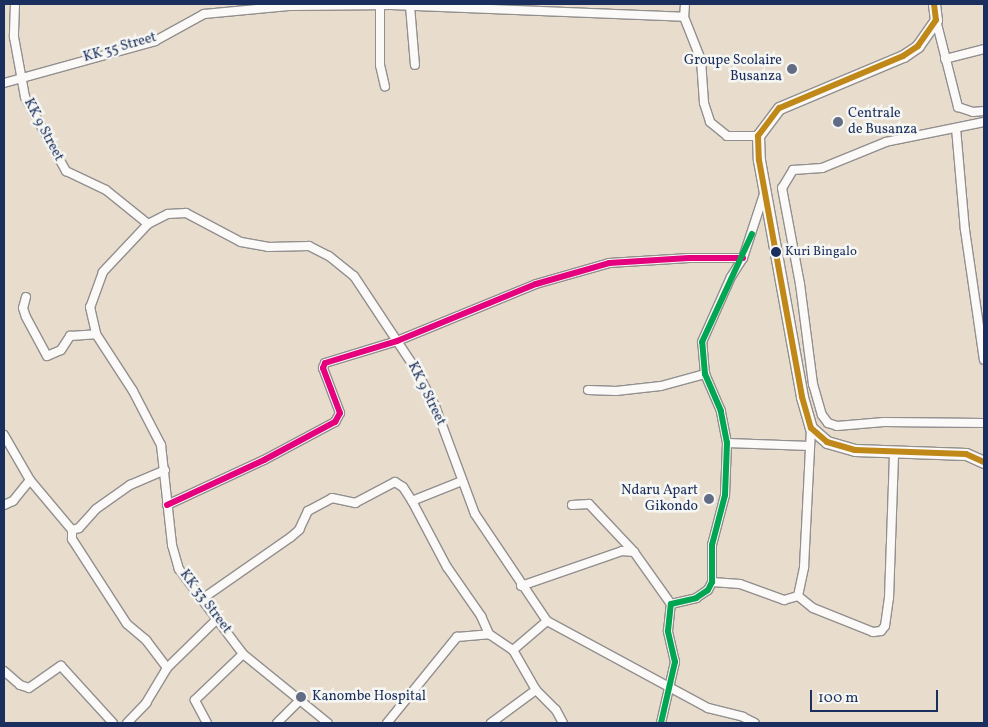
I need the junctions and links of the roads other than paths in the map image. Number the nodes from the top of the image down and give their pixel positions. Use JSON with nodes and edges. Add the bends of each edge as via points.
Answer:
{"nodes":[{"id":1,"x":16,"y":4,"type":"edge"},
{"id":2,"x":685,"y":4,"type":"edge"},
{"id":3,"x":934,"y":4,"type":"edge"},
{"id":4,"x":380,"y":5,"type":"edge"},
{"id":5,"x":391,"y":5,"type":"edge"},
{"id":6,"x":410,"y":6,"type":"junction"},
{"id":7,"x":684,"y":17,"type":"junction"},
{"id":8,"x":936,"y":20,"type":"junction"},
{"id":9,"x":984,"y":48,"type":"edge"},
{"id":10,"x":945,"y":58,"type":"junction"},
{"id":11,"x":415,"y":65,"type":"dead end"},
{"id":12,"x":20,"y":78,"type":"junction"},
{"id":13,"x":4,"y":83,"type":"edge"},
{"id":14,"x":385,"y":86,"type":"dead end"},
{"id":15,"x":984,"y":111,"type":"edge"},
{"id":16,"x":984,"y":122,"type":"edge"},
{"id":17,"x":956,"y":128,"type":"junction"},
{"id":18,"x":758,"y":136,"type":"junction"},
{"id":19,"x":764,"y":192,"type":"junction"},
{"id":20,"x":148,"y":224,"type":"junction"},
{"id":21,"x":743,"y":258,"type":"junction"},
{"id":22,"x":26,"y":297,"type":"dead end"},
{"id":23,"x":96,"y":334,"type":"junction"},
{"id":24,"x":398,"y":341,"type":"junction"},
{"id":25,"x":984,"y":360,"type":"edge"},
{"id":26,"x":705,"y":374,"type":"junction"},
{"id":27,"x":588,"y":390,"type":"dead end"},
{"id":28,"x":984,"y":423,"type":"edge"},
{"id":29,"x":811,"y":428,"type":"junction"},
{"id":30,"x":4,"y":435,"type":"edge"},
{"id":31,"x":727,"y":443,"type":"junction"},
{"id":32,"x":810,"y":446,"type":"junction"},
{"id":33,"x":894,"y":452,"type":"junction"},
{"id":34,"x":984,"y":462,"type":"edge"},
{"id":35,"x":165,"y":470,"type":"junction"},
{"id":36,"x":30,"y":480,"type":"junction"},
{"id":37,"x":462,"y":481,"type":"junction"},
{"id":38,"x":412,"y":501,"type":"junction"},
{"id":39,"x":4,"y":505,"type":"edge"},
{"id":40,"x":168,"y":505,"type":"junction"},
{"id":41,"x":572,"y":505,"type":"dead end"},
{"id":42,"x":72,"y":530,"type":"junction"},
{"id":43,"x":634,"y":552,"type":"junction"},
{"id":44,"x":712,"y":582,"type":"junction"},
{"id":45,"x":521,"y":586,"type":"junction"},
{"id":46,"x":798,"y":596,"type":"junction"},
{"id":47,"x":202,"y":599,"type":"junction"},
{"id":48,"x":671,"y":604,"type":"junction"},
{"id":49,"x":217,"y":619,"type":"junction"},
{"id":50,"x":547,"y":621,"type":"junction"},
{"id":51,"x":489,"y":634,"type":"junction"},
{"id":52,"x":513,"y":650,"type":"junction"},
{"id":53,"x":243,"y":654,"type":"junction"},
{"id":54,"x":168,"y":668,"type":"junction"},
{"id":55,"x":4,"y":671,"type":"edge"},
{"id":56,"x":668,"y":685,"type":"junction"},
{"id":57,"x":536,"y":690,"type":"junction"},
{"id":58,"x":300,"y":700,"type":"junction"},
{"id":59,"x":113,"y":723,"type":"edge"},
{"id":60,"x":127,"y":723,"type":"edge"},
{"id":61,"x":207,"y":723,"type":"edge"},
{"id":62,"x":277,"y":723,"type":"edge"},
{"id":63,"x":328,"y":723,"type":"edge"},
{"id":64,"x":387,"y":723,"type":"edge"},
{"id":65,"x":491,"y":723,"type":"edge"},
{"id":66,"x":563,"y":723,"type":"edge"},
{"id":67,"x":661,"y":723,"type":"edge"},
{"id":68,"x":755,"y":723,"type":"edge"}],
"edges":[{"from":1,"to":12,"type":"street","name":"KK 9 Street","via":[[14,37]]},
{"from":2,"to":7,"type":"street"},
{"from":3,"to":8,"type":"main road"},
{"from":4,"to":5,"type":"street","name":"KK 35 Street"},
{"from":4,"to":12,"type":"street","name":"KK 35 Street","via":[[289,6],[204,14],[154,41]]},
{"from":4,"to":14,"type":"street","via":[[380,65]]},
{"from":5,"to":6,"type":"street","name":"KK 35 Street"},
{"from":6,"to":7,"type":"street","name":"KK 35 Street"},
{"from":6,"to":11,"type":"street"},
{"from":7,"to":18,"type":"street","via":[[701,60],[704,103],[710,122],[727,136]]},
{"from":8,"to":10,"type":"street"},
{"from":8,"to":18,"type":"main road","via":[[924,41],[902,56],[779,108]]},
{"from":9,"to":10,"type":"street"},
{"from":10,"to":15,"type":"street","via":[[958,107],[973,112]]},
{"from":12,"to":13,"type":"street","name":"KK 35 Street"},
{"from":12,"to":20,"type":"street","name":"KK 9 Street","via":[[35,120],[66,171],[106,190]]},
{"from":16,"to":17,"type":"street"},
{"from":17,"to":25,"type":"street","via":[[965,230]]},
{"from":17,"to":28,"type":"street","via":[[886,142],[822,168],[793,170],[782,188],[800,284],[813,384],[822,415],[828,423],[836,426],[884,422]]},
{"from":18,"to":19,"type":"main road"},
{"from":19,"to":21,"type":"street"},
{"from":19,"to":29,"type":"main road","via":[[800,387]]},
{"from":20,"to":23,"type":"street","name":"KK 33 Street","via":[[103,272],[90,307]]},
{"from":20,"to":24,"type":"street","name":"KK 9 Street","via":[[168,214],[186,213],[241,242],[268,247],[309,246],[329,256],[354,276]]},
{"from":21,"to":24,"type":"street","via":[[609,264],[506,294],[491,304]]},
{"from":21,"to":26,"type":"street","via":[[731,276],[702,342]]},
{"from":22,"to":23,"type":"street","via":[[23,308],[26,317],[47,356],[61,350],[70,336]]},
{"from":23,"to":35,"type":"street","name":"KK 33 Street","via":[[133,391],[157,438]]},
{"from":24,"to":37,"type":"street","name":"KK 9 Street","via":[[435,406]]},
{"from":24,"to":40,"type":"street","via":[[323,365],[340,413],[334,422],[264,460]]},
{"from":26,"to":27,"type":"street","via":[[661,386],[616,391]]},
{"from":26,"to":31,"type":"street","via":[[721,411]]},
{"from":29,"to":32,"type":"street"},
{"from":29,"to":33,"type":"main road","via":[[820,439],[834,446]]},
{"from":30,"to":36,"type":"street"},
{"from":31,"to":32,"type":"street"},
{"from":31,"to":44,"type":"street","via":[[725,495],[712,545]]},
{"from":32,"to":46,"type":"street","via":[[804,567]]},
{"from":33,"to":34,"type":"main road","via":[[966,454]]},
{"from":33,"to":46,"type":"street","via":[[889,598],[883,628],[874,632],[813,608]]},
{"from":35,"to":40,"type":"street","name":"KK 33 Street"},
{"from":35,"to":42,"type":"street","via":[[130,485],[96,509],[79,528]]},
{"from":36,"to":39,"type":"street","via":[[13,501]]},
{"from":36,"to":42,"type":"street"},
{"from":37,"to":38,"type":"street"},
{"from":37,"to":45,"type":"street","name":"KK 9 Street","via":[[474,514]]},
{"from":38,"to":47,"type":"street","via":[[403,486],[394,482],[355,503],[332,498],[308,511],[299,530],[291,537]]},
{"from":38,"to":51,"type":"street","via":[[446,567],[481,616]]},
{"from":40,"to":47,"type":"street","name":"KK 33 Street","via":[[172,545],[179,569]]},
{"from":41,"to":43,"type":"street","via":[[589,504]]},
{"from":42,"to":54,"type":"street","via":[[76,545],[127,624],[146,640]]},
{"from":43,"to":45,"type":"street","via":[[622,551]]},
{"from":43,"to":48,"type":"street"},
{"from":44,"to":46,"type":"street","via":[[740,584],[784,600]]},
{"from":44,"to":48,"type":"street","via":[[703,594]]},
{"from":45,"to":50,"type":"street","name":"KK 9 Street"},
{"from":47,"to":49,"type":"street","name":"KK 33 Street"},
{"from":48,"to":56,"type":"street","via":[[668,631],[675,662]]},
{"from":49,"to":53,"type":"street","name":"KK 33 Street"},
{"from":49,"to":54,"type":"street"},
{"from":50,"to":52,"type":"street"},
{"from":50,"to":56,"type":"street","name":"KK 9 Street"},
{"from":51,"to":52,"type":"street"},
{"from":51,"to":64,"type":"street","via":[[457,637]]},
{"from":52,"to":57,"type":"street"},
{"from":53,"to":58,"type":"street","name":"KK 33 Street"},
{"from":53,"to":61,"type":"street","via":[[196,700]]},
{"from":54,"to":60,"type":"street","via":[[146,703]]},
{"from":55,"to":59,"type":"street","via":[[24,688],[29,688],[61,666]]},
{"from":56,"to":67,"type":"street"},
{"from":56,"to":68,"type":"street","name":"KK 9 Street","via":[[708,708]]},
{"from":57,"to":65,"type":"street"},
{"from":57,"to":66,"type":"street","via":[[556,710]]},
{"from":58,"to":62,"type":"street"},
{"from":58,"to":63,"type":"street","name":"KK 33 Street"}]}
